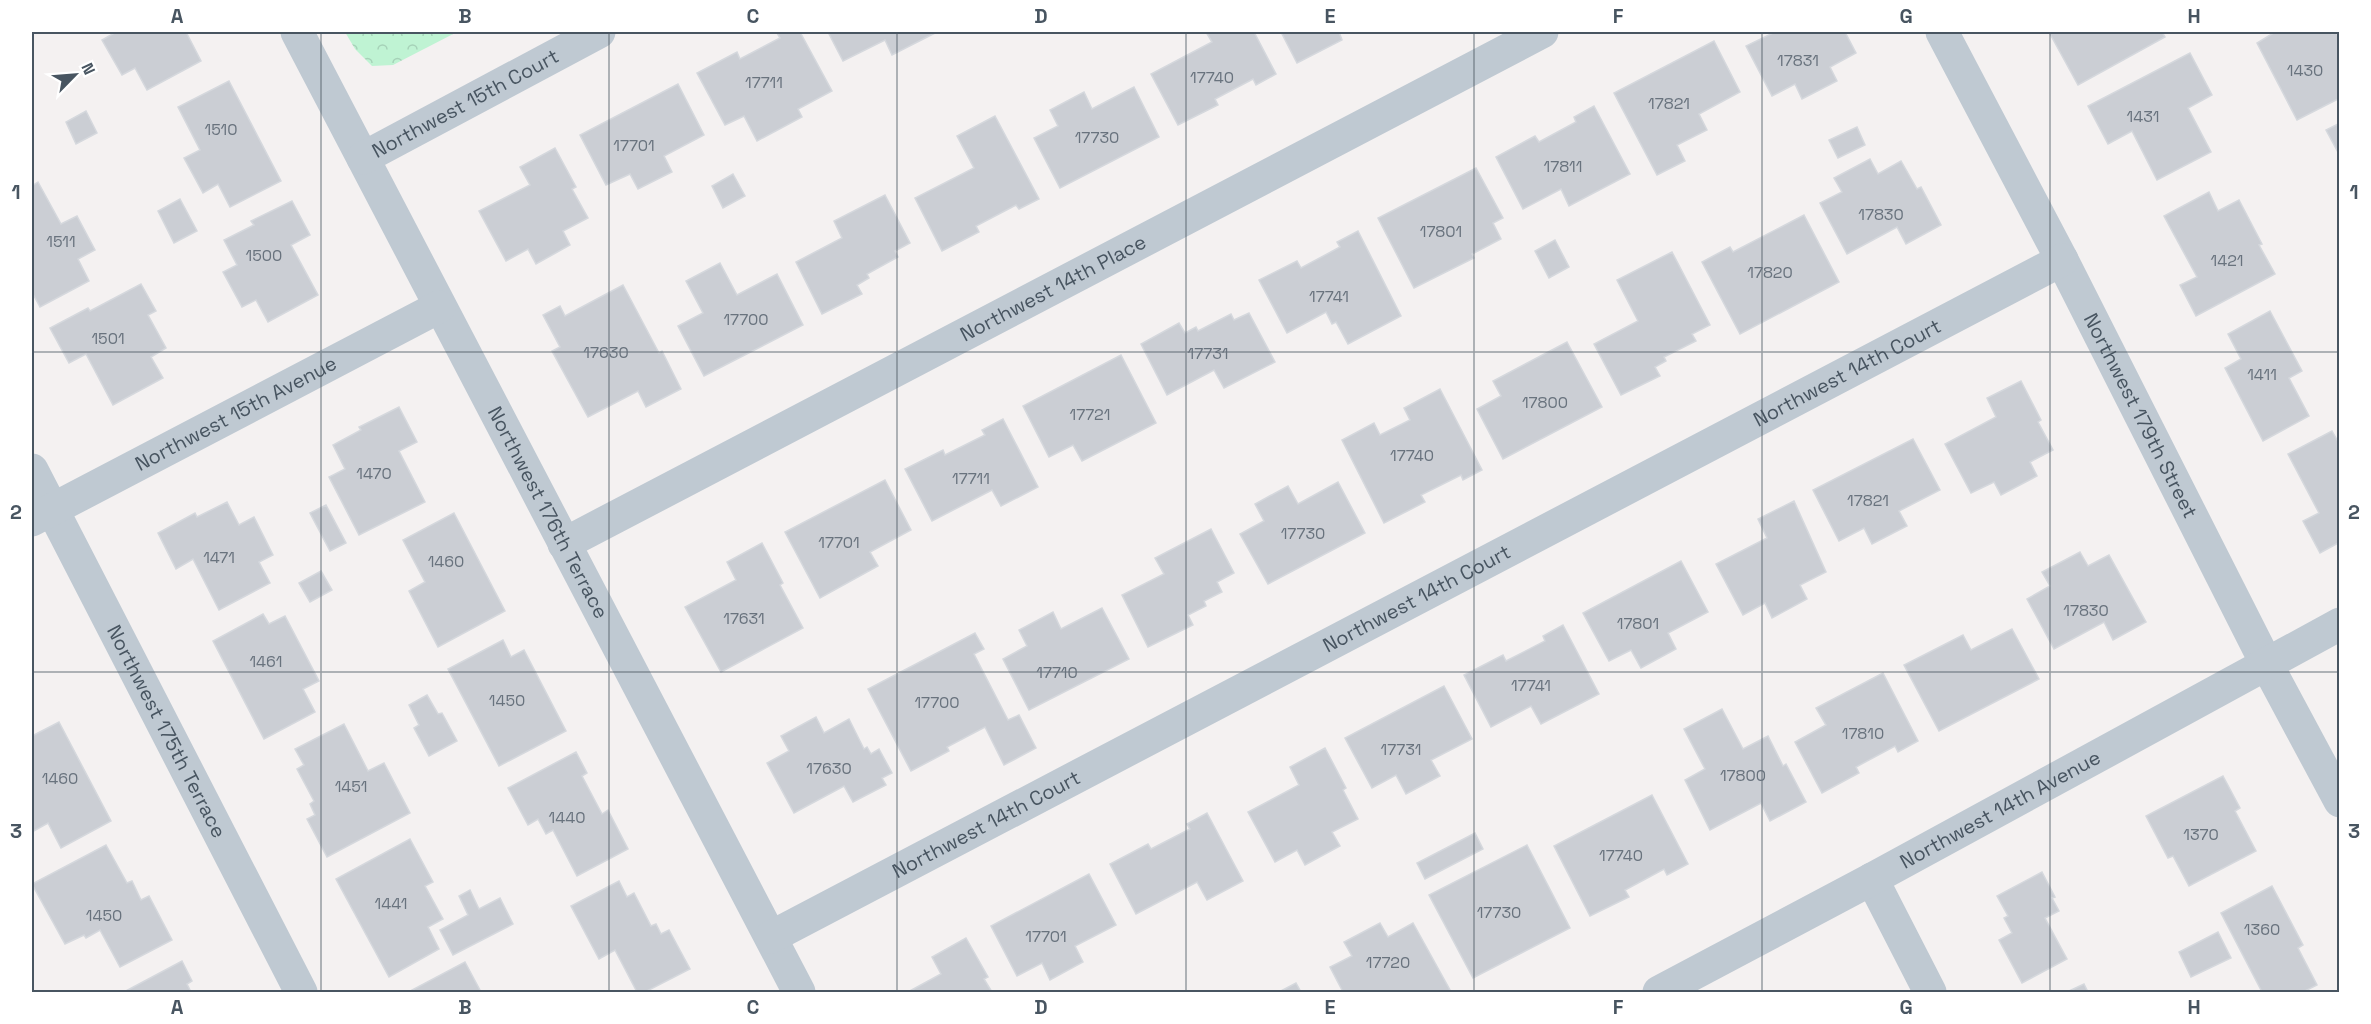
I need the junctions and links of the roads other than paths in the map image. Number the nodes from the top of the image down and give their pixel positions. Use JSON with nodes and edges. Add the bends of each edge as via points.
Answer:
{"nodes":[{"id":1,"x":297,"y":32,"type":"edge"},
{"id":2,"x":599,"y":32,"type":"edge"},
{"id":3,"x":1542,"y":32,"type":"edge"},
{"id":4,"x":1942,"y":32,"type":"edge"},
{"id":5,"x":363,"y":158,"type":"junction"},
{"id":6,"x":2062,"y":260,"type":"junction"},
{"id":7,"x":440,"y":307,"type":"junction"},
{"id":8,"x":32,"y":470,"type":"edge"},
{"id":9,"x":42,"y":515,"type":"edge"},
{"id":10,"x":564,"y":544,"type":"junction"},
{"id":11,"x":2340,"y":624,"type":"edge"},
{"id":12,"x":2266,"y":663,"type":"junction"},
{"id":13,"x":2340,"y":801,"type":"edge"},
{"id":14,"x":1872,"y":879,"type":"junction"},
{"id":15,"x":771,"y":937,"type":"junction"},
{"id":16,"x":301,"y":993,"type":"edge"},
{"id":17,"x":799,"y":993,"type":"edge"},
{"id":18,"x":1659,"y":993,"type":"edge"},
{"id":19,"x":1930,"y":993,"type":"edge"}],
"edges":[{"from":1,"to":5,"type":"street","name":"Northwest 176th Terrace"},
{"from":2,"to":5,"type":"street","name":"Northwest 15th Court"},
{"from":3,"to":10,"type":"street","name":"Northwest 14th Place"},
{"from":4,"to":6,"type":"street","name":"Northwest 179th Street"},
{"from":5,"to":7,"type":"street","name":"Northwest 176th Terrace"},
{"from":6,"to":12,"type":"street","name":"Northwest 179th Street"},
{"from":6,"to":15,"type":"street","name":"Northwest 14th Court"},
{"from":7,"to":9,"type":"street","name":"Northwest 15th Avenue"},
{"from":7,"to":10,"type":"street","name":"Northwest 176th Terrace"},
{"from":8,"to":9,"type":"street","name":"Northwest 175th Terrace"},
{"from":9,"to":16,"type":"street","name":"Northwest 175th Terrace"},
{"from":10,"to":15,"type":"street","name":"Northwest 176th Terrace"},
{"from":11,"to":12,"type":"street","name":"Northwest 14th Avenue"},
{"from":12,"to":13,"type":"street","name":"Northwest 179th Street"},
{"from":12,"to":14,"type":"street","name":"Northwest 14th Avenue"},
{"from":14,"to":18,"type":"street","name":"Northwest 14th Avenue"},
{"from":14,"to":19,"type":"street"},
{"from":15,"to":17,"type":"street","name":"Northwest 176th Terrace"}]}
